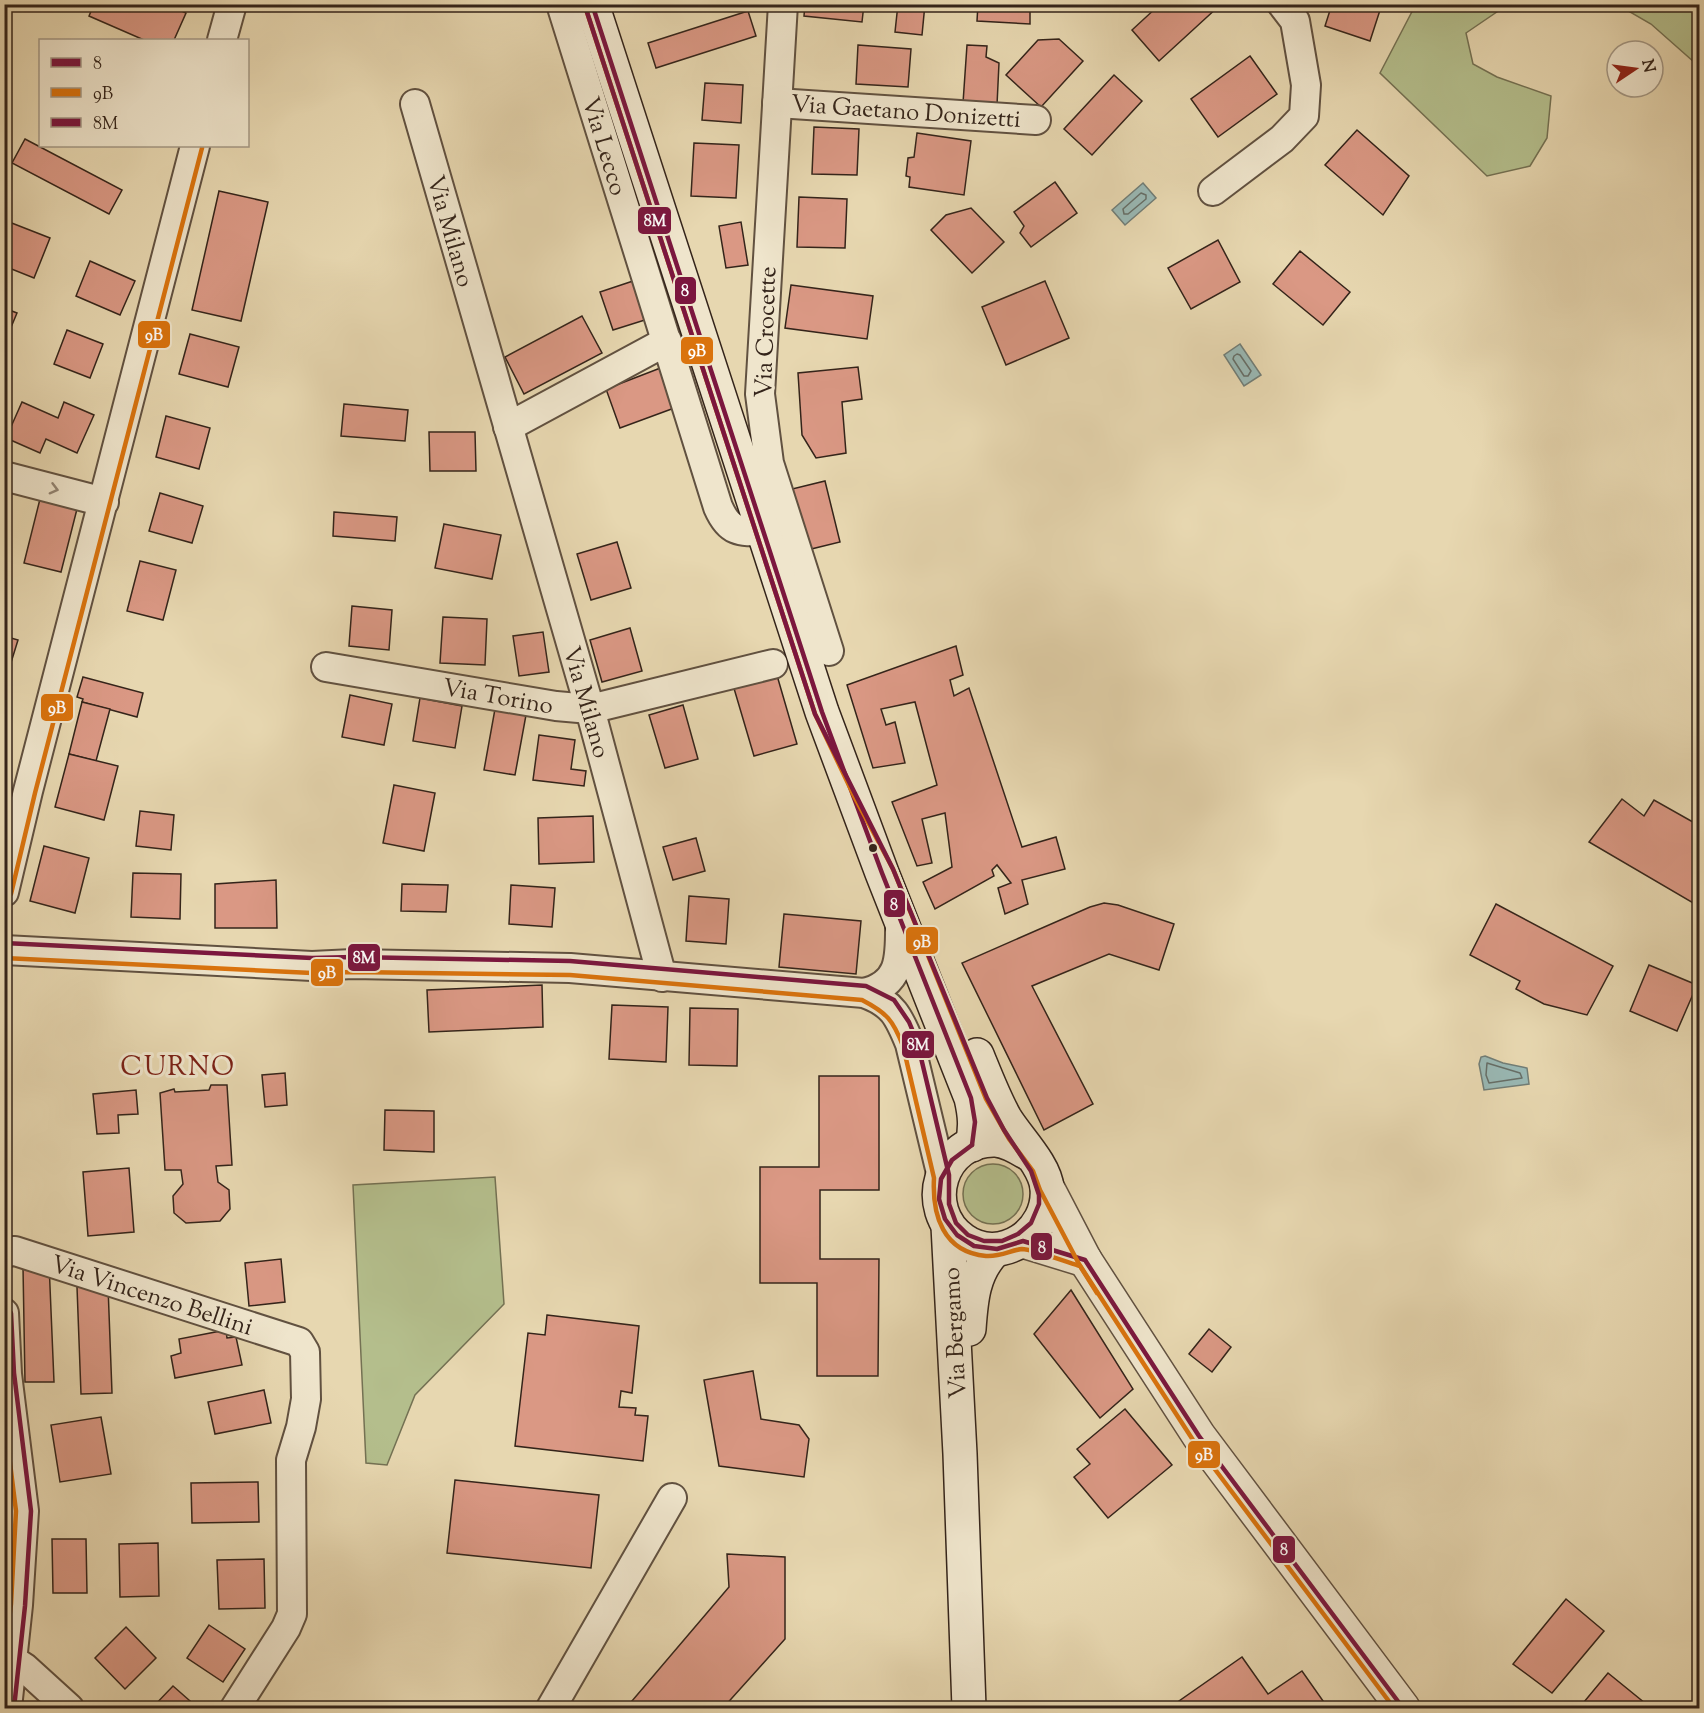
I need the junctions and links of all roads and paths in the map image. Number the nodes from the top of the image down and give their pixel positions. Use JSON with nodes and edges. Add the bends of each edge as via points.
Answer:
{"nodes":[{"id":1,"x":232,"y":4,"type":"edge"},
{"id":2,"x":561,"y":4,"type":"edge"},
{"id":3,"x":592,"y":4,"type":"edge"},
{"id":4,"x":783,"y":4,"type":"edge"},
{"id":5,"x":1282,"y":4,"type":"edge"},
{"id":6,"x":222,"y":39,"type":"edge"},
{"id":7,"x":777,"y":103,"type":"junction"},
{"id":8,"x":415,"y":104,"type":"dead end"},
{"id":9,"x":1036,"y":120,"type":"dead end"},
{"id":10,"x":195,"y":147,"type":"edge"},
{"id":11,"x":1213,"y":191,"type":"dead end"},
{"id":12,"x":667,"y":341,"type":"junction"},
{"id":13,"x":508,"y":427,"type":"junction"},
{"id":14,"x":4,"y":476,"type":"edge"},
{"id":15,"x":104,"y":502,"type":"junction"},
{"id":16,"x":764,"y":531,"type":"junction"},
{"id":17,"x":829,"y":651,"type":"dead end"},
{"id":18,"x":773,"y":664,"type":"dead end"},
{"id":19,"x":326,"y":667,"type":"dead end"},
{"id":20,"x":590,"y":709,"type":"junction"},
{"id":21,"x":822,"y":712,"type":"junction"},
{"id":22,"x":4,"y":892,"type":"edge"},
{"id":23,"x":900,"y":918,"type":"junction"},
{"id":24,"x":4,"y":950,"type":"edge"},
{"id":25,"x":662,"y":977,"type":"junction"},
{"id":26,"x":864,"y":993,"type":"junction"},
{"id":27,"x":925,"y":1106,"type":"junction"},
{"id":28,"x":969,"y":1146,"type":"junction"},
{"id":29,"x":1029,"y":1154,"type":"junction"},
{"id":30,"x":942,"y":1177,"type":"junction"},
{"id":31,"x":1047,"y":1187,"type":"junction"},
{"id":32,"x":948,"y":1226,"type":"junction"},
{"id":33,"x":1009,"y":1245,"type":"junction"},
{"id":34,"x":4,"y":1252,"type":"edge"},
{"id":35,"x":1085,"y":1260,"type":"junction"},
{"id":36,"x":4,"y":1313,"type":"edge"},
{"id":37,"x":8,"y":1406,"type":"edge"},
{"id":38,"x":960,"y":1454,"type":"junction"},
{"id":39,"x":672,"y":1498,"type":"dead end"},
{"id":40,"x":8,"y":1670,"type":"edge"},
{"id":41,"x":7,"y":1708,"type":"edge"},
{"id":42,"x":69,"y":1708,"type":"edge"},
{"id":43,"x":235,"y":1708,"type":"edge"},
{"id":44,"x":551,"y":1708,"type":"edge"},
{"id":45,"x":969,"y":1708,"type":"edge"},
{"id":46,"x":1403,"y":1708,"type":"edge"}],
"edges":[{"from":1,"to":6,"type":"street"},
{"from":2,"to":12,"type":"street","name":"Via Lecco"},
{"from":3,"to":16,"type":"main road","name":"Via Lecco"},
{"from":4,"to":7,"type":"street","name":"Via Crocette"},
{"from":5,"to":11,"type":"street","via":[[1295,21],[1306,85],[1304,116],[1282,139]]},
{"from":7,"to":9,"type":"street","name":"Via Gaetano Donizetti"},
{"from":7,"to":17,"type":"street","name":"Via Crocette","via":[[760,394],[769,463]]},
{"from":8,"to":13,"type":"street","name":"Via Milano"},
{"from":10,"to":15,"type":"street"},
{"from":12,"to":13,"type":"street"},
{"from":12,"to":16,"type":"street","name":"Via Lecco","via":[[723,519],[741,531]]},
{"from":13,"to":20,"type":"street","name":"Via Milano"},
{"from":14,"to":15,"type":"street","one_way":true},
{"from":15,"to":22,"type":"street"},
{"from":16,"to":21,"type":"main road","name":"Via Lecco"},
{"from":18,"to":20,"type":"street","name":"Via Torino"},
{"from":19,"to":20,"type":"street","name":"Via Torino"},
{"from":20,"to":25,"type":"street","name":"Via Milano"},
{"from":21,"to":23,"type":"main road","name":"Via Lecco"},
{"from":21,"to":29,"type":"main road","name":"Via Lecco","via":[[900,866],[993,1095]]},
{"from":23,"to":26,"type":"street","via":[[900,951],[895,971],[883,987]]},
{"from":23,"to":28,"type":"main road","name":"Via Lecco","via":[[971,1098],[976,1119]]},
{"from":24,"to":25,"type":"street","via":[[312,966],[570,968]]},
{"from":25,"to":26,"type":"street"},
{"from":26,"to":27,"type":"street","via":[[888,1005],[899,1018],[910,1044]]},
{"from":27,"to":28,"type":"street"},
{"from":27,"to":30,"type":"street"},
{"from":28,"to":29,"type":"main road","via":[[996,1140]]},
{"from":28,"to":30,"type":"main road","via":[[955,1155]]},
{"from":29,"to":31,"type":"main road","via":[[1040,1167]]},
{"from":30,"to":32,"type":"main road","via":[[941,1211]]},
{"from":31,"to":33,"type":"main road","via":[[1046,1208],[1038,1226]]},
{"from":31,"to":35,"type":"main road"},
{"from":32,"to":33,"type":"main road","name":"Via Bergamo","via":[[968,1244]]},
{"from":32,"to":38,"type":"main road","name":"Via Bergamo"},
{"from":33,"to":35,"type":"main road"},
{"from":33,"to":38,"type":"main road","name":"Via Bergamo","via":[[986,1259],[971,1293]]},
{"from":34,"to":43,"type":"street","name":"Via Vincenzo Bellini","via":[[15,1251],[298,1342],[304,1352],[306,1399],[291,1460],[292,1614]]},
{"from":35,"to":46,"type":"main road","via":[[1199,1436]]},
{"from":36,"to":37,"type":"street"},
{"from":37,"to":40,"type":"street","via":[[24,1511],[18,1605]]},
{"from":38,"to":45,"type":"main road","name":"Via Bergamo"},
{"from":39,"to":44,"type":"street"},
{"from":40,"to":41,"type":"street"},
{"from":40,"to":42,"type":"street","via":[[26,1668]]}]}
